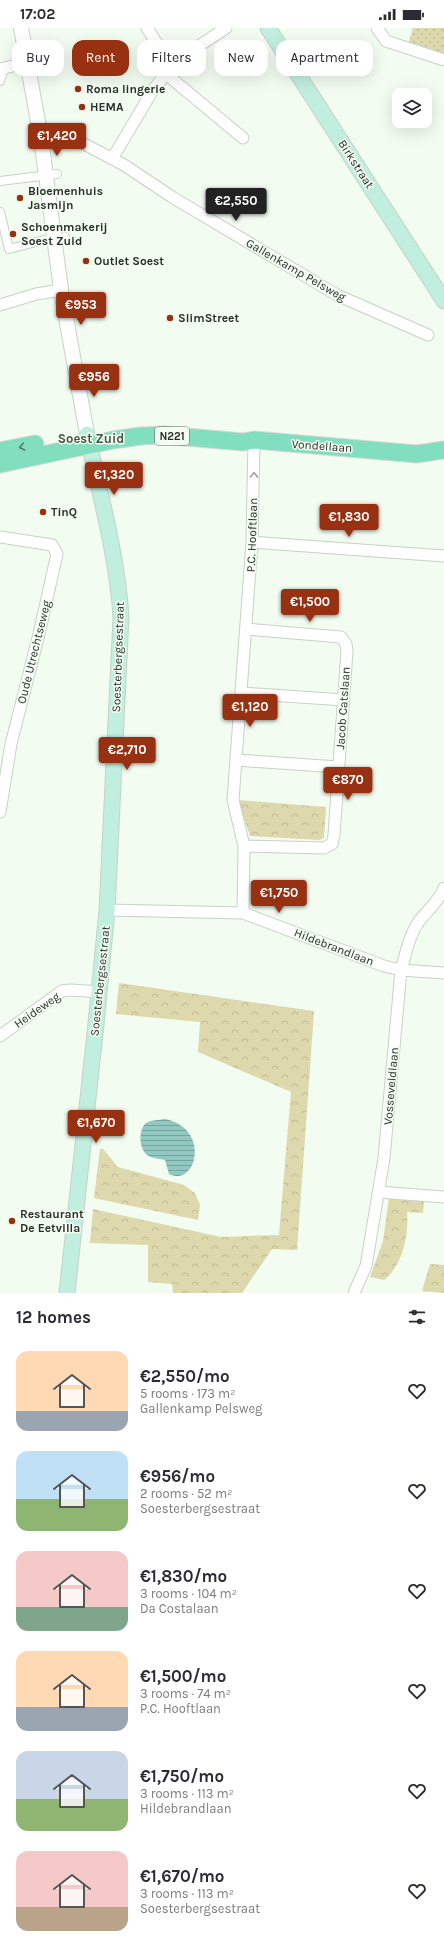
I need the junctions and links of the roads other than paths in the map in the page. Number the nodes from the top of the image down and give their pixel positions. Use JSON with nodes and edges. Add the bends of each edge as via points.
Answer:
{"nodes":[{"id":1,"x":21,"y":28,"type":"edge"},
{"id":2,"x":147,"y":28,"type":"edge"},
{"id":3,"x":226,"y":28,"type":"edge"},
{"id":4,"x":268,"y":28,"type":"edge"},
{"id":5,"x":377,"y":28,"type":"edge"},
{"id":6,"x":23,"y":40,"type":"edge"},
{"id":7,"x":153,"y":40,"type":"edge"},
{"id":8,"x":206,"y":41,"type":"edge"},
{"id":9,"x":444,"y":60,"type":"edge"},
{"id":10,"x":12,"y":66,"type":"edge"},
{"id":11,"x":2,"y":68,"type":"edge"},
{"id":12,"x":29,"y":76,"type":"edge"},
{"id":13,"x":164,"y":76,"type":"edge"},
{"id":14,"x":176,"y":76,"type":"edge"},
{"id":15,"x":0,"y":81,"type":"edge"},
{"id":16,"x":41,"y":138,"type":"junction"},
{"id":17,"x":243,"y":138,"type":"dead end"},
{"id":18,"x":112,"y":158,"type":"junction"},
{"id":19,"x":52,"y":174,"type":"junction"},
{"id":20,"x":0,"y":181,"type":"edge"},
{"id":21,"x":0,"y":212,"type":"edge"},
{"id":22,"x":60,"y":237,"type":"junction"},
{"id":23,"x":61,"y":290,"type":"junction"},
{"id":24,"x":444,"y":300,"type":"edge"},
{"id":25,"x":0,"y":306,"type":"edge"},
{"id":26,"x":428,"y":335,"type":"dead end"},
{"id":27,"x":88,"y":439,"type":"junction"},
{"id":28,"x":254,"y":440,"type":"junction"},
{"id":29,"x":444,"y":440,"type":"edge"},
{"id":30,"x":444,"y":450,"type":"edge"},
{"id":31,"x":0,"y":451,"type":"edge"},
{"id":32,"x":390,"y":451,"type":"junction"},
{"id":33,"x":0,"y":464,"type":"edge"},
{"id":34,"x":0,"y":537,"type":"edge"},
{"id":35,"x":252,"y":542,"type":"junction"},
{"id":36,"x":444,"y":556,"type":"edge"},
{"id":37,"x":246,"y":629,"type":"junction"},
{"id":38,"x":241,"y":693,"type":"junction"},
{"id":39,"x":344,"y":700,"type":"junction"},
{"id":40,"x":236,"y":760,"type":"junction"},
{"id":41,"x":338,"y":767,"type":"junction"},
{"id":42,"x":0,"y":812,"type":"edge"},
{"id":43,"x":244,"y":846,"type":"junction"},
{"id":44,"x":444,"y":888,"type":"edge"},
{"id":45,"x":107,"y":910,"type":"junction"},
{"id":46,"x":242,"y":913,"type":"junction"},
{"id":47,"x":401,"y":970,"type":"junction"},
{"id":48,"x":444,"y":973,"type":"edge"},
{"id":49,"x":100,"y":992,"type":"junction"},
{"id":50,"x":0,"y":1036,"type":"edge"},
{"id":51,"x":379,"y":1192,"type":"junction"},
{"id":52,"x":444,"y":1197,"type":"edge"},
{"id":53,"x":67,"y":1293,"type":"edge"},
{"id":54,"x":354,"y":1293,"type":"edge"}],
"edges":[{"from":1,"to":6,"type":"street","name":"Soesterbergsestraat"},
{"from":2,"to":7,"type":"street"},
{"from":3,"to":8,"type":"street"},
{"from":4,"to":24,"type":"main road","name":"Birkstraat"},
{"from":5,"to":9,"type":"street","via":[[386,42]]},
{"from":10,"to":11,"type":"street"},
{"from":11,"to":15,"type":"street"},
{"from":12,"to":16,"type":"street","name":"Soesterbergsestraat"},
{"from":13,"to":18,"type":"street"},
{"from":14,"to":17,"type":"street"},
{"from":16,"to":18,"type":"street","name":"Gallenkamp Pelsweg","via":[[70,137]]},
{"from":16,"to":19,"type":"street","name":"Soesterbergsestraat"},
{"from":18,"to":26,"type":"street","name":"Gallenkamp Pelsweg","via":[[172,197],[337,295]]},
{"from":19,"to":20,"type":"street"},
{"from":19,"to":22,"type":"street","name":"Soesterbergsestraat"},
{"from":21,"to":22,"type":"street","via":[[9,249]]},
{"from":22,"to":23,"type":"street","name":"Soesterbergsestraat"},
{"from":23,"to":25,"type":"street","via":[[36,294]]},
{"from":23,"to":27,"type":"street","name":"Soesterbergsestraat"},
{"from":27,"to":28,"type":"main road","name":"Vondellaan","number":"N221","via":[[164,435],[242,442]]},
{"from":27,"to":31,"type":"main road","number":"N221","one_way":true},
{"from":27,"to":33,"type":"main road","number":"N221"},
{"from":27,"to":45,"type":"main road","name":"Soesterbergsestraat","via":[[119,583],[121,617]]},
{"from":28,"to":32,"type":"main road","name":"Vondellaan","number":"N221"},
{"from":35,"to":28,"type":"street","name":"P.C. Hooftlaan","one_way":true},
{"from":29,"to":32,"type":"main road","name":"Vondellaan","number":"N221"},
{"from":30,"to":32,"type":"main road","name":"Vondellaan","number":"N221","via":[[417,454]]},
{"from":34,"to":42,"type":"street","name":"Oude Utrechtseweg","via":[[52,545],[57,554],[11,744]]},
{"from":35,"to":36,"type":"street"},
{"from":35,"to":37,"type":"street","name":"P.C. Hooftlaan"},
{"from":37,"to":38,"type":"street","name":"P.C. Hooftlaan"},
{"from":37,"to":39,"type":"street","name":"Jacob Catslaan","via":[[341,637],[347,651]]},
{"from":38,"to":39,"type":"street"},
{"from":38,"to":40,"type":"street","name":"P.C. Hooftlaan"},
{"from":39,"to":41,"type":"street","name":"Jacob Catslaan"},
{"from":40,"to":41,"type":"street"},
{"from":40,"to":43,"type":"street","name":"P.C. Hooftlaan","via":[[233,800]]},
{"from":41,"to":43,"type":"street","name":"Jacob Catslaan","via":[[332,844],[324,848]]},
{"from":43,"to":46,"type":"street","name":"P.C. Hooftlaan"},
{"from":44,"to":47,"type":"street","name":"Vosseveldlaan","via":[[435,904],[419,921],[409,942]]},
{"from":45,"to":46,"type":"street","name":"Hildebrandlaan"},
{"from":45,"to":49,"type":"main road","name":"Soesterbergsestraat"},
{"from":46,"to":47,"type":"street","name":"Hildebrandlaan"},
{"from":47,"to":48,"type":"street","name":"Hildebrandlaan"},
{"from":47,"to":51,"type":"street","name":"Vosseveldlaan"},
{"from":49,"to":50,"type":"street","name":"Heideweg","via":[[62,991]]},
{"from":49,"to":53,"type":"main road","name":"Soesterbergsestraat"},
{"from":51,"to":52,"type":"street"},
{"from":51,"to":54,"type":"street","name":"Vosseveldlaan","via":[[366,1266]]}]}
